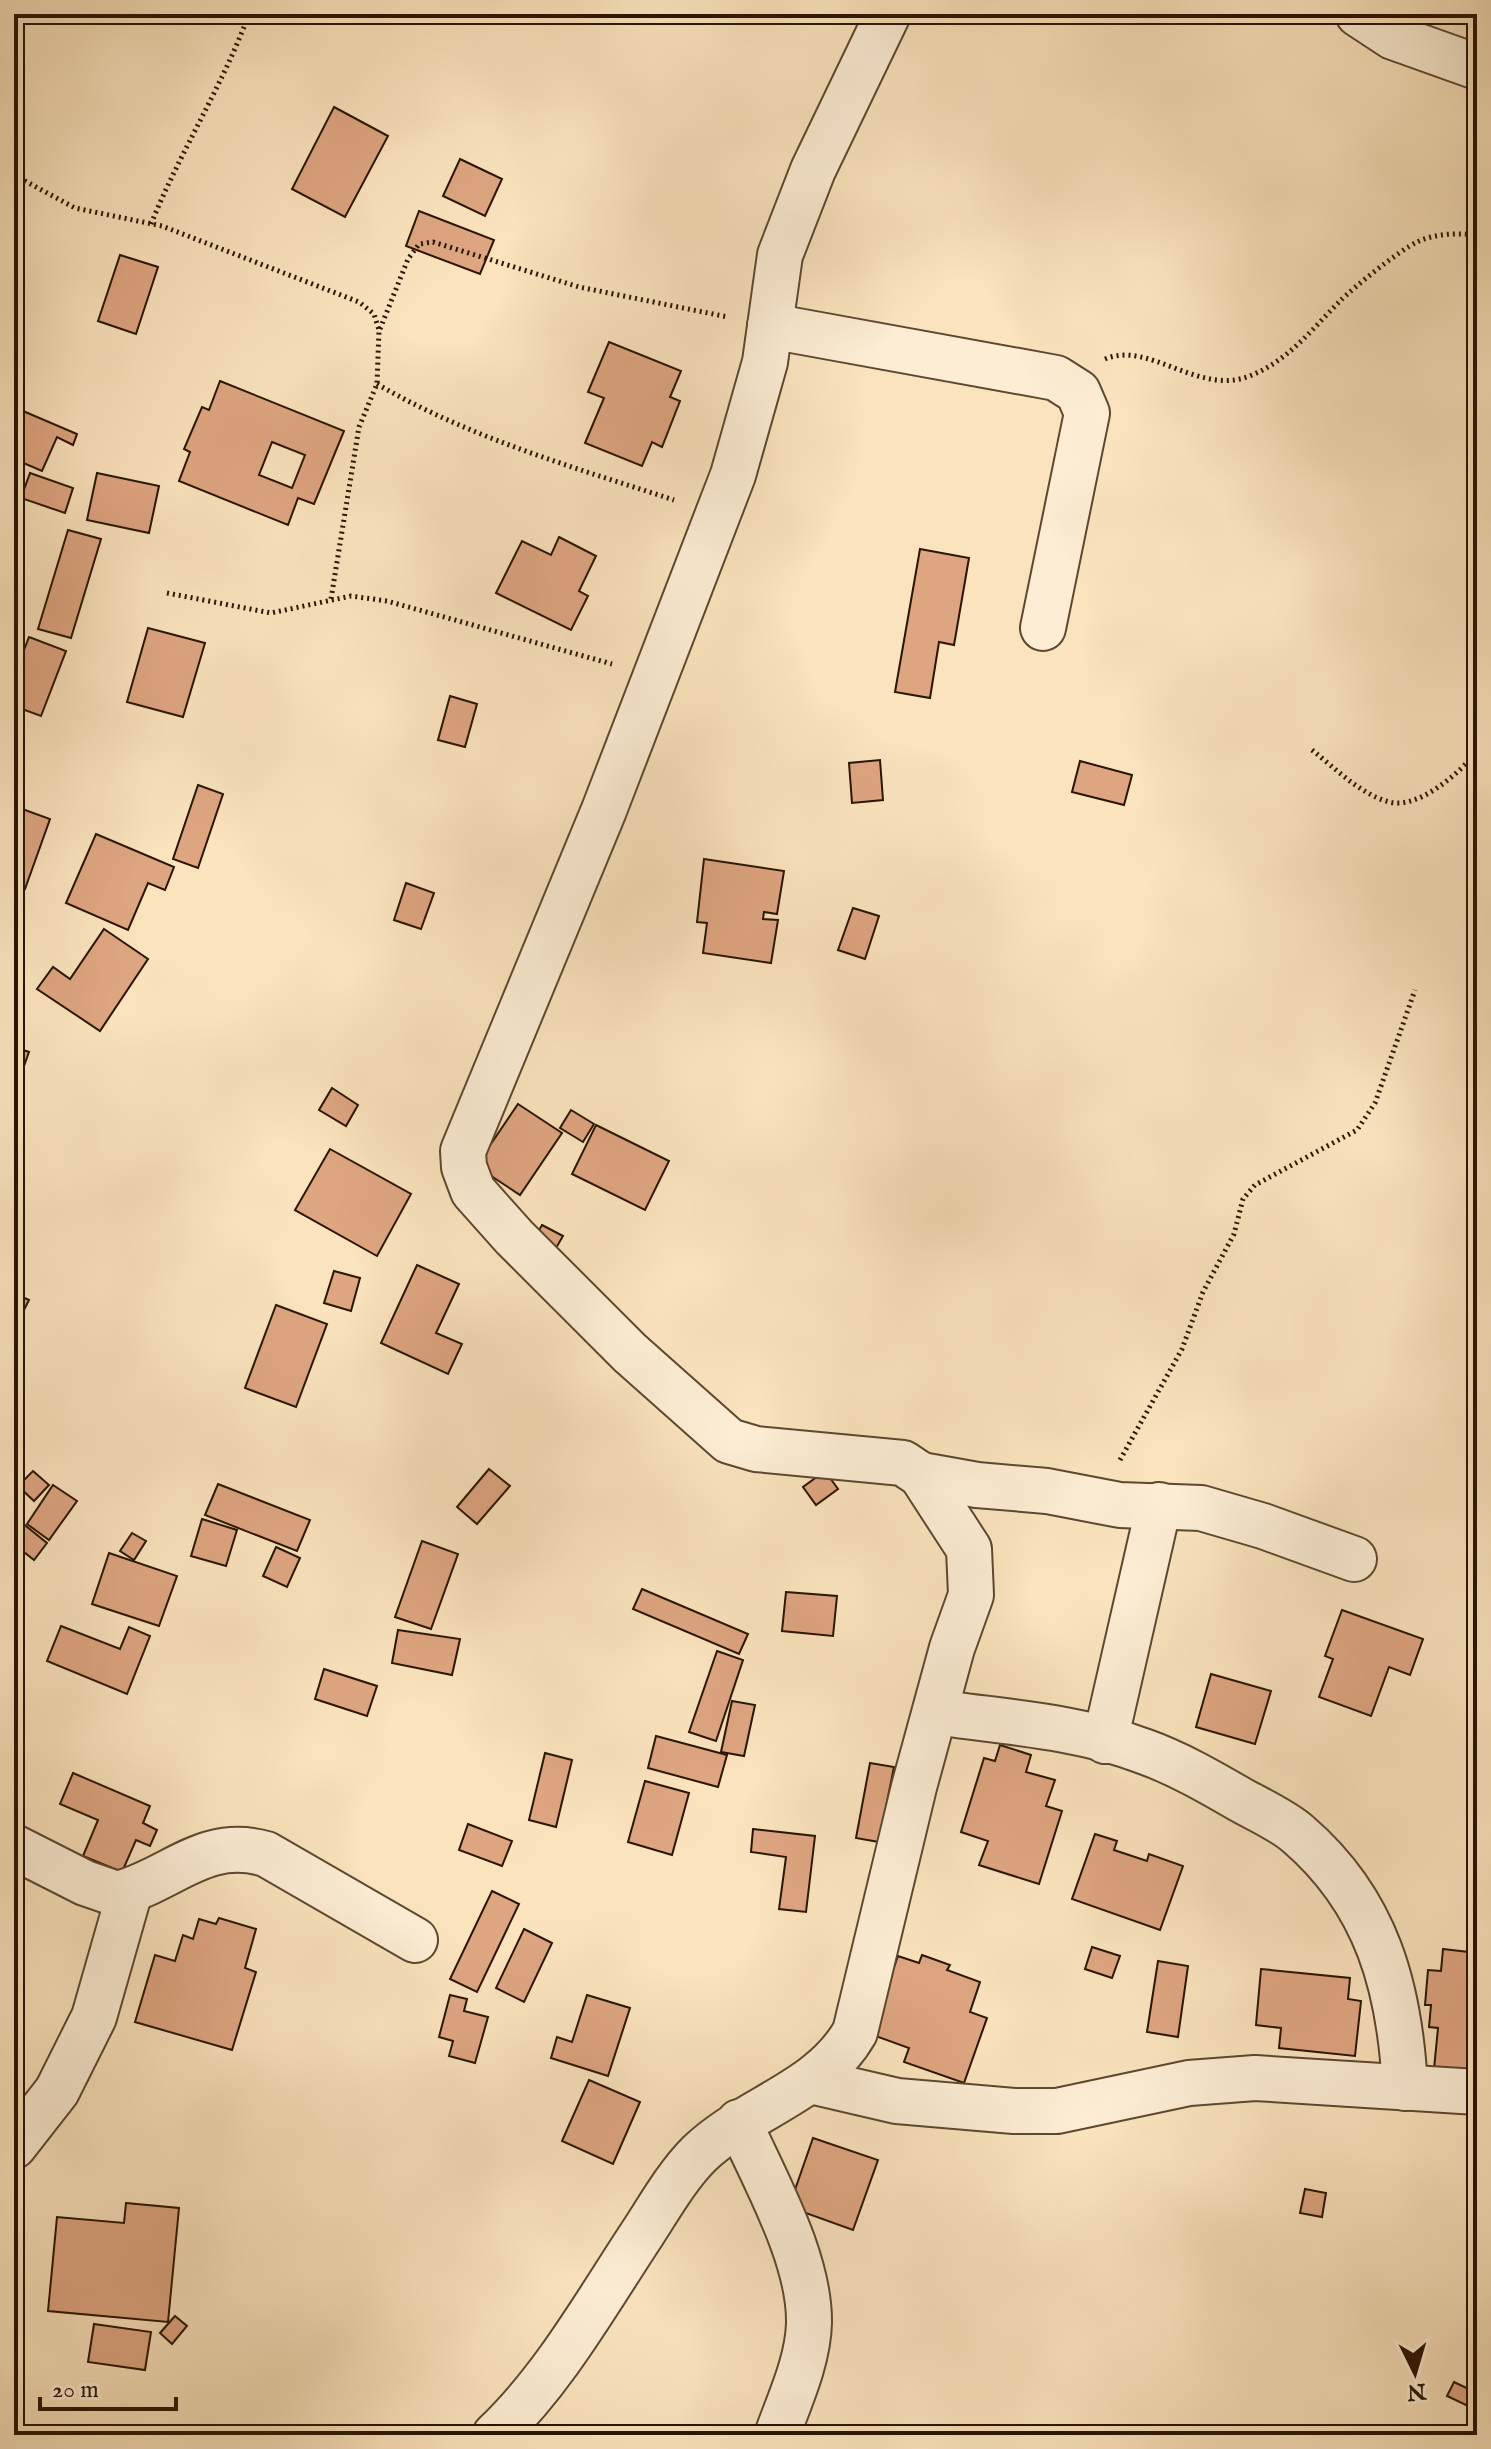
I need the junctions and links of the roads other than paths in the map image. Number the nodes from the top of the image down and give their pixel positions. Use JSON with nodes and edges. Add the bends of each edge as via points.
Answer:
{"nodes":[{"id":1,"x":888,"y":14,"type":"edge"},
{"id":2,"x":1358,"y":14,"type":"edge"},
{"id":3,"x":1477,"y":67,"type":"edge"},
{"id":4,"x":770,"y":326,"type":"junction"},
{"id":5,"x":1043,"y":628,"type":"dead end"},
{"id":6,"x":921,"y":1475,"type":"junction"},
{"id":7,"x":1159,"y":1505,"type":"junction"},
{"id":8,"x":1354,"y":1559,"type":"dead end"},
{"id":9,"x":935,"y":1712,"type":"junction"},
{"id":10,"x":1105,"y":1741,"type":"junction"},
{"id":11,"x":14,"y":1847,"type":"edge"},
{"id":12,"x":130,"y":1891,"type":"junction"},
{"id":13,"x":415,"y":1940,"type":"dead end"},
{"id":14,"x":811,"y":2081,"type":"junction"},
{"id":15,"x":1405,"y":2088,"type":"junction"},
{"id":16,"x":1477,"y":2092,"type":"edge"},
{"id":17,"x":739,"y":2122,"type":"junction"},
{"id":18,"x":14,"y":2146,"type":"edge"},
{"id":19,"x":495,"y":2435,"type":"edge"},
{"id":20,"x":777,"y":2435,"type":"edge"}],
"edges":[{"from":1,"to":4,"type":"street","via":[[813,170],[780,255]]},
{"from":2,"to":3,"type":"street","via":[[1393,37]]},
{"from":4,"to":5,"type":"street","via":[[1056,378],[1078,392],[1087,413]]},
{"from":4,"to":6,"type":"street","via":[[733,475],[463,1151],[464,1167],[473,1191],[514,1237],[630,1353],[729,1441],[756,1449],[903,1463]]},
{"from":6,"to":7,"type":"street","via":[[1120,1505]]},
{"from":6,"to":9,"type":"street","via":[[969,1549],[971,1595]]},
{"from":7,"to":8,"type":"street","via":[[1201,1508]]},
{"from":7,"to":10,"type":"street"},
{"from":9,"to":10,"type":"street"},
{"from":9,"to":14,"type":"street","via":[[855,2032],[842,2055]]},
{"from":10,"to":15,"type":"street","via":[[1142,1750],[1297,1832],[1335,1874],[1376,1939],[1393,1989],[1402,2026]]},
{"from":11,"to":12,"type":"street","via":[[106,1893]]},
{"from":12,"to":13,"type":"street","via":[[186,1861],[244,1848],[266,1854]]},
{"from":12,"to":18,"type":"street","via":[[94,2017],[57,2091]]},
{"from":14,"to":15,"type":"street","via":[[897,2101],[1014,2111],[1057,2111],[1189,2083],[1255,2078]]},
{"from":14,"to":17,"type":"street"},
{"from":15,"to":16,"type":"street"},
{"from":17,"to":19,"type":"street","via":[[698,2156],[516,2415]]},
{"from":17,"to":20,"type":"street","via":[[805,2283],[809,2324],[801,2367]]}]}
